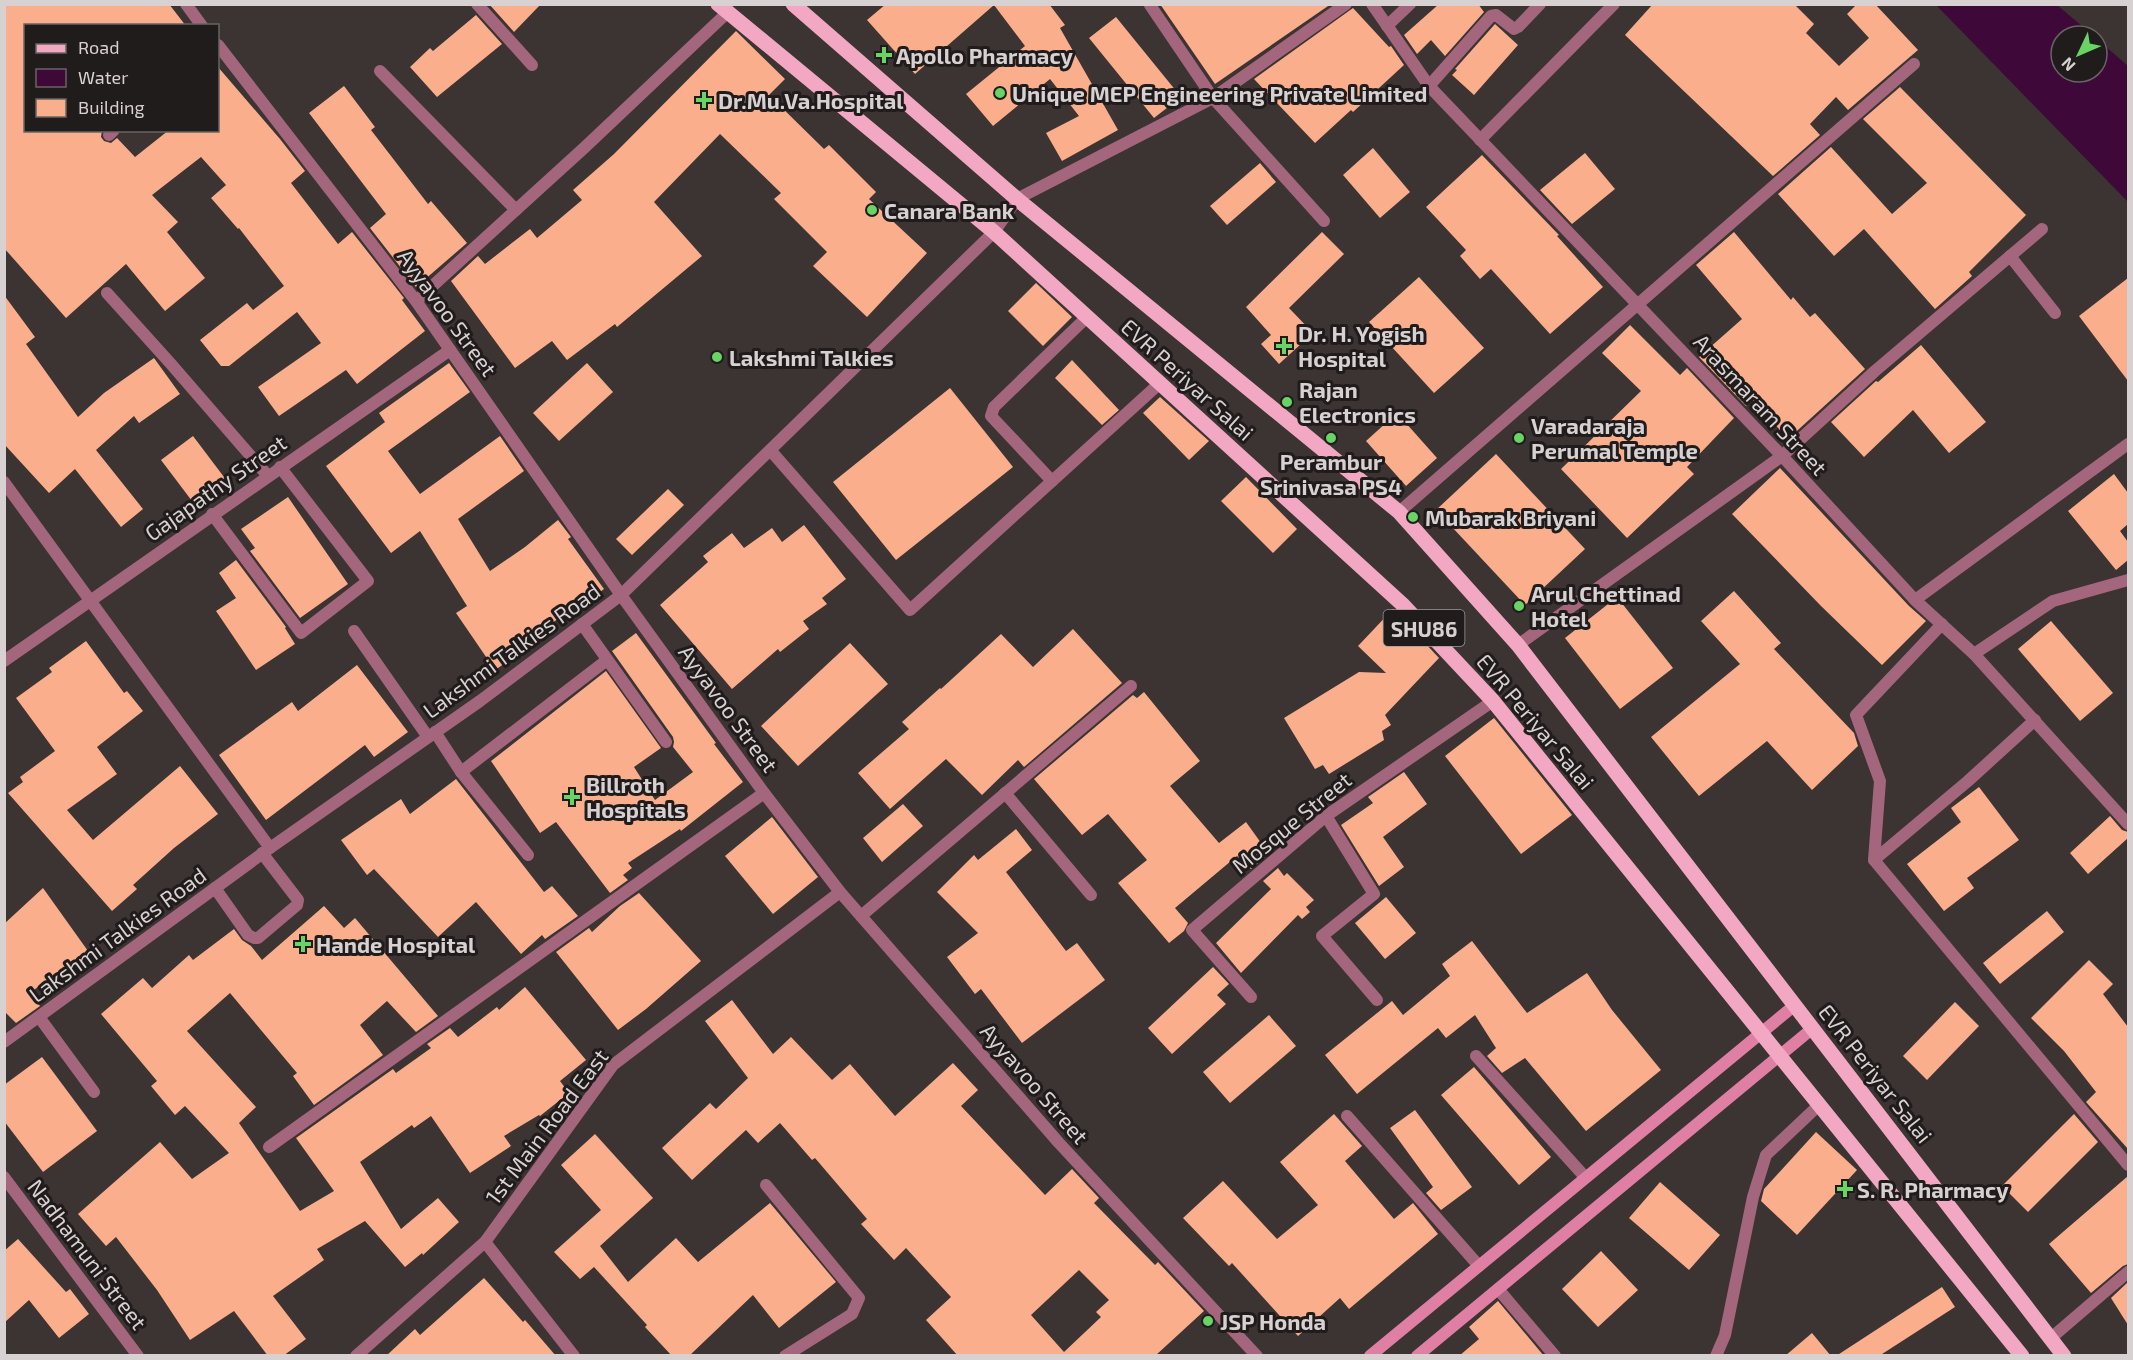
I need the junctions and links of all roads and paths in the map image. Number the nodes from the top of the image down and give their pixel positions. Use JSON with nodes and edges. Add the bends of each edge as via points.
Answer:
{"nodes":[{"id":1,"x":186,"y":4,"type":"edge"},
{"id":2,"x":477,"y":4,"type":"edge"},
{"id":3,"x":793,"y":4,"type":"edge"},
{"id":4,"x":1346,"y":4,"type":"edge"},
{"id":5,"x":1372,"y":4,"type":"edge"},
{"id":6,"x":1410,"y":4,"type":"edge"},
{"id":7,"x":1540,"y":4,"type":"edge"},
{"id":8,"x":1614,"y":4,"type":"edge"},
{"id":9,"x":1150,"y":5,"type":"edge"},
{"id":10,"x":723,"y":8,"type":"edge"},
{"id":11,"x":201,"y":24,"type":"edge"},
{"id":12,"x":1387,"y":26,"type":"junction"},
{"id":13,"x":219,"y":46,"type":"edge"},
{"id":14,"x":1914,"y":64,"type":"dead end"},
{"id":15,"x":532,"y":65,"type":"dead end"},
{"id":16,"x":380,"y":72,"type":"dead end"},
{"id":17,"x":1429,"y":86,"type":"junction"},
{"id":18,"x":1213,"y":98,"type":"junction"},
{"id":19,"x":1480,"y":140,"type":"junction"},
{"id":20,"x":1017,"y":200,"type":"junction"},
{"id":21,"x":516,"y":210,"type":"junction"},
{"id":22,"x":1324,"y":221,"type":"dead end"},
{"id":23,"x":2042,"y":229,"type":"dead end"},
{"id":24,"x":994,"y":232,"type":"junction"},
{"id":25,"x":2010,"y":256,"type":"junction"},
{"id":26,"x":107,"y":293,"type":"dead end"},
{"id":27,"x":416,"y":301,"type":"junction"},
{"id":28,"x":1637,"y":304,"type":"junction"},
{"id":29,"x":2055,"y":313,"type":"dead end"},
{"id":30,"x":1087,"y":317,"type":"junction"},
{"id":31,"x":450,"y":350,"type":"junction"},
{"id":32,"x":1160,"y":383,"type":"junction"},
{"id":33,"x":2128,"y":444,"type":"edge"},
{"id":34,"x":771,"y":451,"type":"junction"},
{"id":35,"x":1782,"y":456,"type":"junction"},
{"id":36,"x":280,"y":467,"type":"junction"},
{"id":37,"x":267,"y":476,"type":"junction"},
{"id":38,"x":4,"y":482,"type":"edge"},
{"id":39,"x":1052,"y":482,"type":"junction"},
{"id":40,"x":1399,"y":512,"type":"junction"},
{"id":41,"x":212,"y":514,"type":"junction"},
{"id":42,"x":2128,"y":580,"type":"edge"},
{"id":43,"x":621,"y":595,"type":"junction"},
{"id":44,"x":90,"y":600,"type":"junction"},
{"id":45,"x":1915,"y":600,"type":"junction"},
{"id":46,"x":582,"y":624,"type":"junction"},
{"id":47,"x":1942,"y":624,"type":"junction"},
{"id":48,"x":354,"y":631,"type":"dead end"},
{"id":49,"x":1518,"y":645,"type":"junction"},
{"id":50,"x":1974,"y":654,"type":"junction"},
{"id":51,"x":607,"y":660,"type":"junction"},
{"id":52,"x":4,"y":661,"type":"edge"},
{"id":53,"x":1131,"y":686,"type":"dead end"},
{"id":54,"x":1493,"y":701,"type":"junction"},
{"id":55,"x":2035,"y":720,"type":"junction"},
{"id":56,"x":432,"y":735,"type":"junction"},
{"id":57,"x":666,"y":742,"type":"dead end"},
{"id":58,"x":461,"y":772,"type":"junction"},
{"id":59,"x":1005,"y":793,"type":"junction"},
{"id":60,"x":764,"y":794,"type":"junction"},
{"id":61,"x":1326,"y":816,"type":"junction"},
{"id":62,"x":2128,"y":824,"type":"edge"},
{"id":63,"x":266,"y":850,"type":"junction"},
{"id":64,"x":528,"y":855,"type":"dead end"},
{"id":65,"x":1874,"y":860,"type":"junction"},
{"id":66,"x":215,"y":888,"type":"junction"},
{"id":67,"x":840,"y":892,"type":"junction"},
{"id":68,"x":1091,"y":895,"type":"dead end"},
{"id":69,"x":861,"y":916,"type":"junction"},
{"id":70,"x":1251,"y":997,"type":"dead end"},
{"id":71,"x":1377,"y":1000,"type":"dead end"},
{"id":72,"x":1795,"y":1005,"type":"junction"},
{"id":73,"x":39,"y":1017,"type":"junction"},
{"id":74,"x":1813,"y":1028,"type":"junction"},
{"id":75,"x":1762,"y":1032,"type":"junction"},
{"id":76,"x":4,"y":1042,"type":"edge"},
{"id":77,"x":1476,"y":1056,"type":"dead end"},
{"id":78,"x":1780,"y":1056,"type":"junction"},
{"id":79,"x":94,"y":1092,"type":"dead end"},
{"id":80,"x":1819,"y":1106,"type":"junction"},
{"id":81,"x":1347,"y":1116,"type":"dead end"},
{"id":82,"x":269,"y":1147,"type":"dead end"},
{"id":83,"x":2128,"y":1165,"type":"edge"},
{"id":84,"x":4,"y":1177,"type":"edge"},
{"id":85,"x":1585,"y":1178,"type":"junction"},
{"id":86,"x":766,"y":1185,"type":"dead end"},
{"id":87,"x":485,"y":1242,"type":"junction"},
{"id":88,"x":1479,"y":1266,"type":"junction"},
{"id":89,"x":2128,"y":1272,"type":"edge"},
{"id":90,"x":1498,"y":1288,"type":"junction"},
{"id":91,"x":2051,"y":1338,"type":"junction"},
{"id":92,"x":138,"y":1356,"type":"edge"},
{"id":93,"x":356,"y":1356,"type":"edge"},
{"id":94,"x":574,"y":1356,"type":"edge"},
{"id":95,"x":784,"y":1356,"type":"edge"},
{"id":96,"x":1257,"y":1356,"type":"edge"},
{"id":97,"x":1370,"y":1356,"type":"edge"},
{"id":98,"x":1417,"y":1356,"type":"edge"},
{"id":99,"x":1555,"y":1356,"type":"edge"},
{"id":100,"x":1716,"y":1356,"type":"edge"},
{"id":101,"x":2022,"y":1356,"type":"edge"},
{"id":102,"x":2064,"y":1356,"type":"edge"}],
"edges":[{"from":1,"to":11,"type":"street"},
{"from":2,"to":15,"type":"street"},
{"from":3,"to":20,"type":"main road","name":"EVR Periyar Salai","number":"SHU86"},
{"from":4,"to":18,"type":"street"},
{"from":5,"to":12,"type":"street","name":"Arasmaram Street"},
{"from":6,"to":12,"type":"street"},
{"from":7,"to":17,"type":"street","via":[[1514,29],[1491,15]]},
{"from":8,"to":19,"type":"street"},
{"from":9,"to":18,"type":"street"},
{"from":10,"to":21,"type":"street"},
{"from":10,"to":24,"type":"main road","name":"EVR Periyar Salai","number":"SHU86"},
{"from":12,"to":17,"type":"street","name":"Arasmaram Street"},
{"from":13,"to":27,"type":"street","name":"Ayyavoo Street"},
{"from":14,"to":28,"type":"street"},
{"from":16,"to":21,"type":"street"},
{"from":17,"to":19,"type":"street","name":"Arasmaram Street"},
{"from":18,"to":20,"type":"street"},
{"from":18,"to":22,"type":"street"},
{"from":19,"to":28,"type":"street","name":"Arasmaram Street"},
{"from":20,"to":24,"type":"street","name":"Lakshmi Talkies Road"},
{"from":20,"to":40,"type":"main road","name":"EVR Periyar Salai","number":"SHU86"},
{"from":21,"to":27,"type":"street"},
{"from":23,"to":25,"type":"street"},
{"from":24,"to":30,"type":"main road","name":"EVR Periyar Salai","number":"SHU86"},
{"from":24,"to":34,"type":"street","name":"Lakshmi Talkies Road"},
{"from":25,"to":29,"type":"street"},
{"from":25,"to":35,"type":"street"},
{"from":26,"to":37,"type":"street"},
{"from":27,"to":31,"type":"street","name":"Ayyavoo Street"},
{"from":28,"to":35,"type":"street","name":"Arasmaram Street"},
{"from":28,"to":40,"type":"street"},
{"from":30,"to":32,"type":"main road","name":"EVR Periyar Salai","number":"SHU86"},
{"from":30,"to":39,"type":"street","via":[[994,407],[991,416]]},
{"from":31,"to":36,"type":"street","name":"Gajapathy Street"},
{"from":31,"to":43,"type":"street","name":"Ayyavoo Street"},
{"from":32,"to":39,"type":"street"},
{"from":32,"to":54,"type":"main road","name":"EVR Periyar Salai","number":"SHU86","via":[[1402,604]]},
{"from":33,"to":45,"type":"street"},
{"from":34,"to":39,"type":"street","via":[[910,610]]},
{"from":34,"to":43,"type":"street","name":"Lakshmi Talkies Road"},
{"from":35,"to":45,"type":"street","name":"Arasmaram Street"},
{"from":35,"to":49,"type":"street"},
{"from":36,"to":37,"type":"street","name":"Gajapathy Street"},
{"from":36,"to":41,"type":"street","via":[[368,581],[301,633]]},
{"from":37,"to":41,"type":"street","name":"Gajapathy Street"},
{"from":38,"to":44,"type":"street"},
{"from":40,"to":49,"type":"main road","name":"EVR Periyar Salai","number":"SHU86"},
{"from":41,"to":44,"type":"street","name":"Gajapathy Street"},
{"from":42,"to":50,"type":"street","via":[[2054,601]]},
{"from":43,"to":46,"type":"street","name":"Lakshmi Talkies Road"},
{"from":43,"to":60,"type":"street","name":"Ayyavoo Street"},
{"from":44,"to":52,"type":"street","name":"Gajapathy Street"},
{"from":44,"to":63,"type":"street"},
{"from":45,"to":47,"type":"street","name":"Arasmaram Street"},
{"from":46,"to":51,"type":"street"},
{"from":46,"to":56,"type":"street","name":"Lakshmi Talkies Road"},
{"from":47,"to":50,"type":"street","name":"Arasmaram Street"},
{"from":47,"to":65,"type":"street","via":[[1856,715],[1880,781]]},
{"from":48,"to":56,"type":"street"},
{"from":49,"to":72,"type":"main road","name":"EVR Periyar Salai","number":"SHU86"},
{"from":50,"to":55,"type":"street","name":"Arasmaram Street"},
{"from":51,"to":57,"type":"street"},
{"from":51,"to":58,"type":"street"},
{"from":53,"to":59,"type":"street"},
{"from":54,"to":61,"type":"street","name":"Mosque Street"},
{"from":54,"to":75,"type":"main road","name":"EVR Periyar Salai","number":"SHU86"},
{"from":55,"to":62,"type":"street","name":"Arasmaram Street"},
{"from":55,"to":65,"type":"street"},
{"from":56,"to":58,"type":"street"},
{"from":56,"to":63,"type":"street","name":"Lakshmi Talkies Road"},
{"from":58,"to":64,"type":"street"},
{"from":59,"to":68,"type":"street"},
{"from":59,"to":69,"type":"street"},
{"from":60,"to":67,"type":"street","name":"Ayyavoo Street"},
{"from":60,"to":82,"type":"street"},
{"from":61,"to":70,"type":"street","name":"Mosque Street","via":[[1192,930]]},
{"from":61,"to":71,"type":"street","via":[[1374,894],[1322,936]]},
{"from":63,"to":66,"type":"street","name":"Lakshmi Talkies Road"},
{"from":63,"to":66,"type":"street","via":[[298,900],[258,938],[248,935]]},
{"from":65,"to":83,"type":"street"},
{"from":66,"to":73,"type":"street","name":"Lakshmi Talkies Road"},
{"from":67,"to":69,"type":"street","name":"Ayyavoo Street"},
{"from":67,"to":87,"type":"street","name":"1st Main Road East","via":[[613,1065]]},
{"from":69,"to":96,"type":"street","name":"Ayyavoo Street","via":[[1059,1143]]},
{"from":72,"to":74,"type":"main road","name":"EVR Periyar Salai","number":"SHU86"},
{"from":72,"to":75,"type":"street"},
{"from":73,"to":76,"type":"street","name":"Lakshmi Talkies Road"},
{"from":73,"to":79,"type":"street"},
{"from":74,"to":78,"type":"street"},
{"from":74,"to":91,"type":"main road","name":"EVR Periyar Salai","number":"SHU86"},
{"from":75,"to":78,"type":"main road","name":"EVR Periyar Salai","number":"SHU86"},
{"from":75,"to":85,"type":"street"},
{"from":77,"to":85,"type":"street"},
{"from":78,"to":80,"type":"main road","name":"EVR Periyar Salai","number":"SHU86"},
{"from":78,"to":90,"type":"street"},
{"from":80,"to":100,"type":"street","via":[[1766,1155],[1753,1197],[1725,1335]]},
{"from":80,"to":101,"type":"main road","name":"EVR Periyar Salai","number":"SHU86"},
{"from":81,"to":88,"type":"street"},
{"from":84,"to":92,"type":"street","name":"Nadhamuni Street"},
{"from":85,"to":88,"type":"street"},
{"from":86,"to":95,"type":"street","via":[[859,1298],[852,1314]]},
{"from":87,"to":93,"type":"street","name":"1st Main Road East"},
{"from":87,"to":94,"type":"street"},
{"from":88,"to":97,"type":"street"},
{"from":89,"to":91,"type":"street"},
{"from":90,"to":98,"type":"street"},
{"from":90,"to":99,"type":"street"},
{"from":91,"to":102,"type":"main road","name":"EVR Periyar Salai","number":"SHU86"}]}
